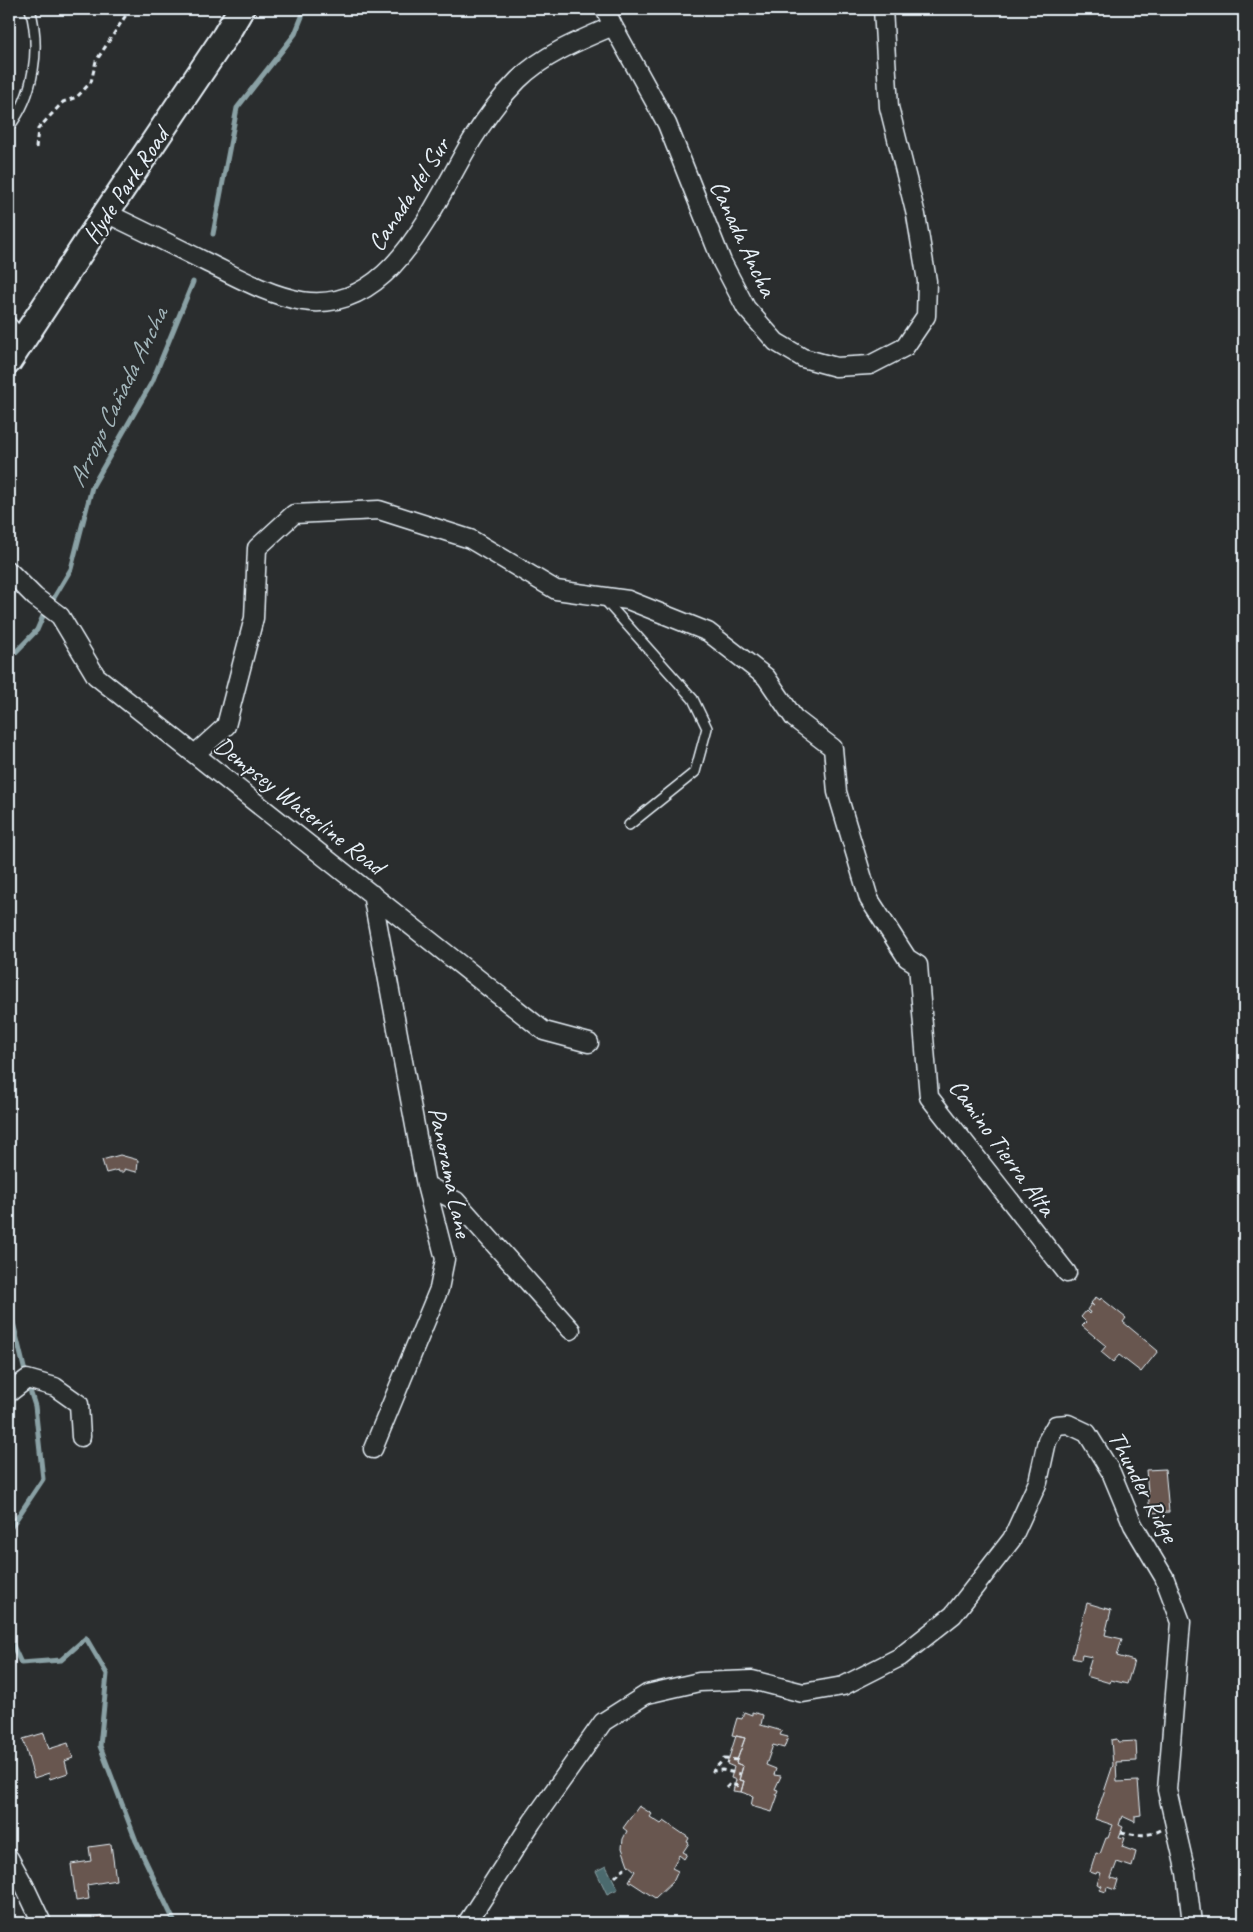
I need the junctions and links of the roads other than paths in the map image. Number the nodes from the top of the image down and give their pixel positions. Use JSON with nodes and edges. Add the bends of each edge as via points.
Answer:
{"nodes":[{"id":1,"x":30,"y":9,"type":"edge"},
{"id":2,"x":241,"y":9,"type":"edge"},
{"id":3,"x":605,"y":9,"type":"edge"},
{"id":4,"x":883,"y":9,"type":"edge"},
{"id":5,"x":613,"y":26,"type":"junction"},
{"id":6,"x":9,"y":127,"type":"edge"},
{"id":7,"x":106,"y":213,"type":"junction"},
{"id":8,"x":16,"y":329,"type":"edge"},
{"id":9,"x":9,"y":361,"type":"edge"},
{"id":10,"x":9,"y":571,"type":"edge"},
{"id":11,"x":602,"y":596,"type":"junction"},
{"id":12,"x":194,"y":754,"type":"junction"},
{"id":13,"x":629,"y":825,"type":"dead end"},
{"id":14,"x":372,"y":894,"type":"junction"},
{"id":15,"x":589,"y":1043,"type":"dead end"},
{"id":16,"x":426,"y":1185,"type":"junction"},
{"id":17,"x":1067,"y":1273,"type":"dead end"},
{"id":18,"x":571,"y":1330,"type":"dead end"},
{"id":19,"x":9,"y":1393,"type":"edge"},
{"id":20,"x":81,"y":1438,"type":"dead end"},
{"id":21,"x":373,"y":1449,"type":"dead end"},
{"id":22,"x":9,"y":1858,"type":"edge"},
{"id":23,"x":42,"y":1923,"type":"edge"},
{"id":24,"x":467,"y":1923,"type":"edge"},
{"id":25,"x":1192,"y":1923,"type":"edge"}],
"edges":[{"from":1,"to":6,"type":"lane","via":[[34,24],[31,82]]},
{"from":2,"to":7,"type":"main road","name":"Hyde Park Road"},
{"from":3,"to":5,"type":"street","name":"Canada Ancha"},
{"from":4,"to":5,"type":"street","name":"Canada Ancha","via":[[890,107],[916,215],[927,280],[926,316],[905,347],[870,365],[836,367],[803,358],[776,342],[746,308],[722,262],[667,124]]},
{"from":5,"to":7,"type":"street","name":"Canada del Sur","via":[[550,56],[518,80],[472,141],[400,258],[376,281],[342,299],[313,302],[273,294]]},
{"from":7,"to":8,"type":"main road","name":"Hyde Park Road"},
{"from":8,"to":9,"type":"main road","name":"Hyde Park Road"},
{"from":10,"to":12,"type":"street","name":"Dempsey Waterline Road","via":[[34,597],[60,616],[96,676]]},
{"from":11,"to":12,"type":"street","name":"Camino Tierra Alta","via":[[556,590],[470,539],[380,510],[294,514],[257,548],[254,618],[226,726]]},
{"from":11,"to":13,"type":"lane","via":[[693,698],[707,728],[695,772]]},
{"from":11,"to":17,"type":"street","name":"Camino Tierra Alta","via":[[628,600],[708,632],[766,677],[794,718],[833,748],[837,792],[869,899],[906,958],[918,965],[929,1097]]},
{"from":12,"to":14,"type":"street","name":"Dempsey Waterline Road"},
{"from":14,"to":15,"type":"street","name":"Dempsey Waterline Road","via":[[544,1031]]},
{"from":14,"to":16,"type":"street","name":"Panorama Lane"},
{"from":16,"to":18,"type":"street","via":[[456,1201]]},
{"from":16,"to":21,"type":"street","name":"Panorama Lane","via":[[445,1259],[444,1267],[439,1289]]},
{"from":19,"to":20,"type":"street","via":[[27,1379],[55,1388],[79,1404]]},
{"from":22,"to":23,"type":"street"},
{"from":24,"to":25,"type":"street","name":"Thunder Ridge","via":[[532,1822],[603,1722],[648,1694],[699,1682],[752,1680],[803,1693],[843,1686],[900,1657],[953,1615],[1012,1539],[1038,1482],[1047,1441],[1056,1425],[1068,1424],[1087,1433],[1110,1472],[1164,1577],[1181,1622],[1167,1790],[1186,1873]]}]}
